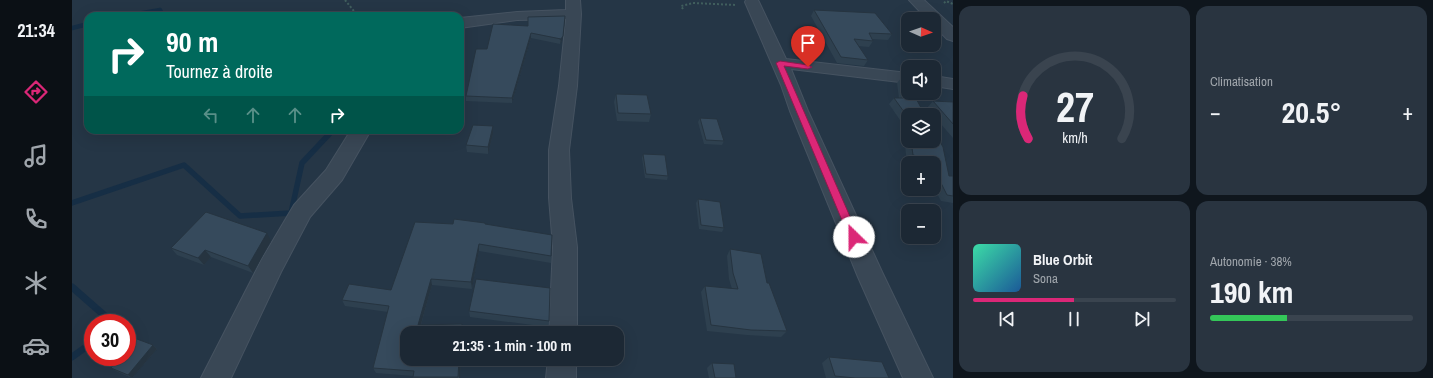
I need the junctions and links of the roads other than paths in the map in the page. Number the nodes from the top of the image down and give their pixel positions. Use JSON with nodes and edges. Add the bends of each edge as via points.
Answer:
{"nodes":[{"id":1,"x":916,"y":0,"type":"edge"},
{"id":2,"x":752,"y":2,"type":"road end"},
{"id":3,"x":574,"y":7,"type":"edge"},
{"id":4,"x":464,"y":23,"type":"edge"},
{"id":5,"x":953,"y":36,"type":"edge"},
{"id":6,"x":780,"y":63,"type":"junction"},
{"id":7,"x":901,"y":77,"type":"edge"},
{"id":8,"x":941,"y":83,"type":"edge"},
{"id":9,"x":953,"y":84,"type":"edge"},
{"id":10,"x":358,"y":134,"type":"edge"},
{"id":11,"x":563,"y":326,"type":"edge"},
{"id":12,"x":562,"y":366,"type":"edge"},
{"id":13,"x":216,"y":378,"type":"edge"},
{"id":14,"x":561,"y":378,"type":"edge"},
{"id":15,"x":918,"y":378,"type":"edge"}],
"edges":[{"from":1,"to":5,"type":"street"},
{"from":2,"to":6,"type":"street"},
{"from":3,"to":4,"type":"street"},
{"from":3,"to":11,"type":"street","via":[[568,86],[559,150],[565,247]]},
{"from":6,"to":7,"type":"street"},
{"from":6,"to":15,"type":"street","via":[[871,277]]},
{"from":8,"to":9,"type":"street"},
{"from":10,"to":13,"type":"street","via":[[334,175],[302,212],[271,267]]},
{"from":12,"to":14,"type":"street"}]}
